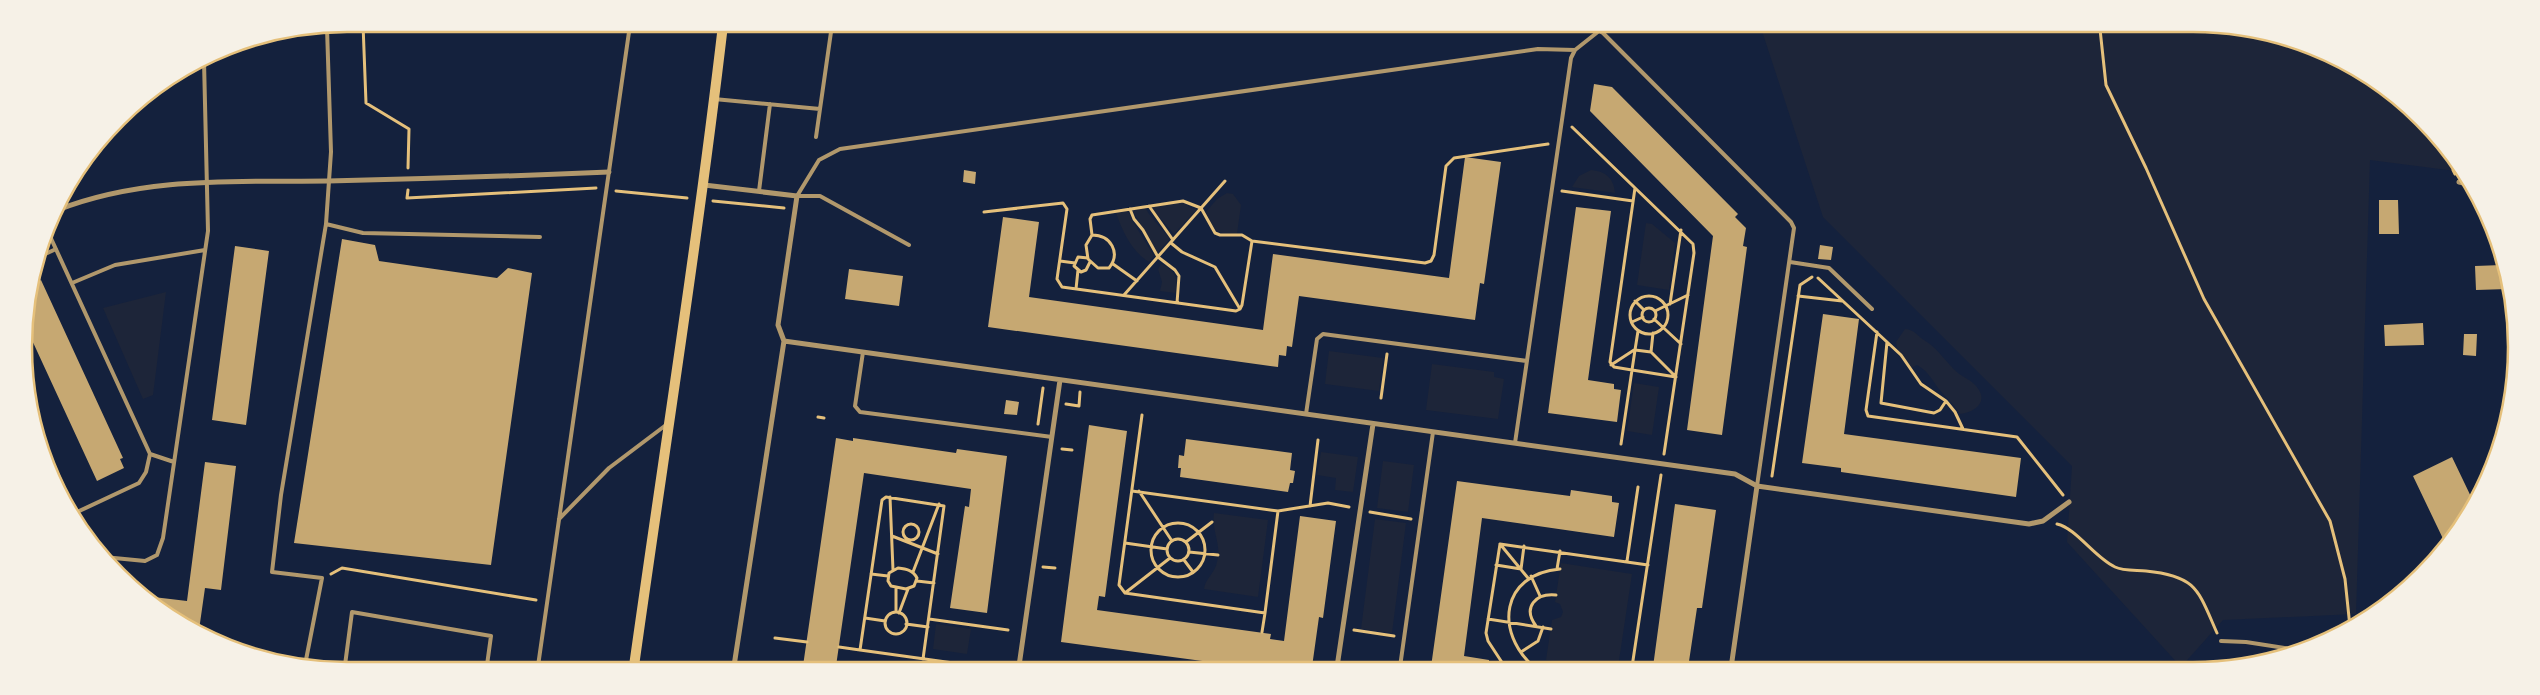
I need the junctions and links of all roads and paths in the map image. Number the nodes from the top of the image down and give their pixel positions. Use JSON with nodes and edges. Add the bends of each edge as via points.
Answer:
{"nodes":[{"id":1,"x":363,"y":32,"type":"edge"},
{"id":2,"x":629,"y":32,"type":"edge"},
{"id":3,"x":721,"y":32,"type":"edge"},
{"id":4,"x":831,"y":32,"type":"edge"},
{"id":5,"x":2100,"y":32,"type":"edge"},
{"id":6,"x":327,"y":33,"type":"edge"},
{"id":7,"x":1575,"y":50,"type":"junction"},
{"id":8,"x":204,"y":67,"type":"edge"},
{"id":9,"x":714,"y":99,"type":"junction"},
{"id":10,"x":770,"y":104,"type":"junction"},
{"id":11,"x":820,"y":109,"type":"junction"},
{"id":12,"x":1571,"y":126,"type":"dead end"},
{"id":13,"x":816,"y":137,"type":"dead end"},
{"id":14,"x":1558,"y":143,"type":"junction"},
{"id":15,"x":608,"y":172,"type":"junction"},
{"id":16,"x":598,"y":173,"type":"junction"},
{"id":17,"x":408,"y":178,"type":"junction"},
{"id":18,"x":328,"y":181,"type":"junction"},
{"id":19,"x":1225,"y":181,"type":"dead end"},
{"id":20,"x":206,"y":182,"type":"junction"},
{"id":21,"x":704,"y":185,"type":"junction"},
{"id":22,"x":1635,"y":187,"type":"junction"},
{"id":23,"x":596,"y":188,"type":"junction"},
{"id":24,"x":606,"y":190,"type":"junction"},
{"id":25,"x":1562,"y":191,"type":"dead end"},
{"id":26,"x":759,"y":192,"type":"junction"},
{"id":27,"x":797,"y":196,"type":"junction"},
{"id":28,"x":595,"y":198,"type":"dead end"},
{"id":29,"x":702,"y":200,"type":"junction"},
{"id":30,"x":1633,"y":201,"type":"junction"},
{"id":31,"x":1149,"y":206,"type":"junction"},
{"id":32,"x":65,"y":208,"type":"edge"},
{"id":33,"x":1201,"y":208,"type":"junction"},
{"id":34,"x":795,"y":209,"type":"junction"},
{"id":35,"x":1130,"y":209,"type":"junction"},
{"id":36,"x":984,"y":212,"type":"dead end"},
{"id":37,"x":326,"y":224,"type":"junction"},
{"id":38,"x":1680,"y":230,"type":"junction"},
{"id":39,"x":1092,"y":236,"type":"junction"},
{"id":40,"x":540,"y":237,"type":"dead end"},
{"id":41,"x":51,"y":239,"type":"edge"},
{"id":42,"x":1172,"y":241,"type":"junction"},
{"id":43,"x":1252,"y":241,"type":"junction"},
{"id":44,"x":909,"y":245,"type":"dead end"},
{"id":45,"x":56,"y":250,"type":"junction"},
{"id":46,"x":205,"y":250,"type":"junction"},
{"id":47,"x":47,"y":254,"type":"edge"},
{"id":48,"x":1158,"y":257,"type":"junction"},
{"id":49,"x":1089,"y":260,"type":"junction"},
{"id":50,"x":1060,"y":261,"type":"junction"},
{"id":51,"x":1790,"y":262,"type":"junction"},
{"id":52,"x":1075,"y":263,"type":"junction"},
{"id":53,"x":1112,"y":264,"type":"junction"},
{"id":54,"x":1078,"y":270,"type":"junction"},
{"id":55,"x":1137,"y":281,"type":"junction"},
{"id":56,"x":72,"y":283,"type":"junction"},
{"id":57,"x":1076,"y":289,"type":"junction"},
{"id":58,"x":1688,"y":295,"type":"junction"},
{"id":59,"x":1124,"y":296,"type":"junction"},
{"id":60,"x":1798,"y":296,"type":"junction"},
{"id":61,"x":1635,"y":301,"type":"junction"},
{"id":62,"x":1843,"y":301,"type":"junction"},
{"id":63,"x":1177,"y":303,"type":"junction"},
{"id":64,"x":1670,"y":304,"type":"junction"},
{"id":65,"x":1665,"y":306,"type":"junction"},
{"id":66,"x":1240,"y":309,"type":"junction"},
{"id":67,"x":1872,"y":309,"type":"dead end"},
{"id":68,"x":1644,"y":310,"type":"junction"},
{"id":69,"x":1655,"y":311,"type":"junction"},
{"id":70,"x":1643,"y":317,"type":"junction"},
{"id":71,"x":1654,"y":319,"type":"junction"},
{"id":72,"x":1632,"y":322,"type":"junction"},
{"id":73,"x":1663,"y":327,"type":"junction"},
{"id":74,"x":1638,"y":330,"type":"junction"},
{"id":75,"x":1877,"y":332,"type":"junction"},
{"id":76,"x":1653,"y":333,"type":"junction"},
{"id":77,"x":784,"y":341,"type":"junction"},
{"id":78,"x":1887,"y":342,"type":"junction"},
{"id":79,"x":1389,"y":343,"type":"junction"},
{"id":80,"x":1681,"y":344,"type":"junction"},
{"id":81,"x":1635,"y":350,"type":"junction"},
{"id":82,"x":863,"y":352,"type":"junction"},
{"id":83,"x":1651,"y":352,"type":"junction"},
{"id":84,"x":1527,"y":361,"type":"junction"},
{"id":85,"x":1611,"y":366,"type":"junction"},
{"id":86,"x":1632,"y":370,"type":"junction"},
{"id":87,"x":1676,"y":377,"type":"junction"},
{"id":88,"x":1060,"y":380,"type":"junction"},
{"id":89,"x":1381,"y":398,"type":"dead end"},
{"id":90,"x":1946,"y":401,"type":"junction"},
{"id":91,"x":1306,"y":414,"type":"junction"},
{"id":92,"x":1142,"y":415,"type":"dead end"},
{"id":93,"x":818,"y":417,"type":"dead end"},
{"id":94,"x":824,"y":418,"type":"dead end"},
{"id":95,"x":668,"y":424,"type":"junction"},
{"id":96,"x":1373,"y":424,"type":"junction"},
{"id":97,"x":1963,"y":429,"type":"junction"},
{"id":98,"x":1433,"y":432,"type":"junction"},
{"id":99,"x":1052,"y":437,"type":"junction"},
{"id":100,"x":1318,"y":440,"type":"dead end"},
{"id":101,"x":1515,"y":443,"type":"junction"},
{"id":102,"x":1622,"y":444,"type":"dead end"},
{"id":103,"x":150,"y":454,"type":"junction"},
{"id":104,"x":174,"y":462,"type":"junction"},
{"id":105,"x":1663,"y":464,"type":"junction"},
{"id":106,"x":1772,"y":479,"type":"dead end"},
{"id":107,"x":1757,"y":486,"type":"junction"},
{"id":108,"x":1638,"y":487,"type":"dead end"},
{"id":109,"x":1132,"y":491,"type":"junction"},
{"id":110,"x":1139,"y":492,"type":"junction"},
{"id":111,"x":890,"y":497,"type":"junction"},
{"id":112,"x":2069,"y":502,"type":"joint"},
{"id":113,"x":939,"y":504,"type":"junction"},
{"id":114,"x":1310,"y":506,"type":"junction"},
{"id":115,"x":79,"y":511,"type":"edge"},
{"id":116,"x":1278,"y":511,"type":"junction"},
{"id":117,"x":1360,"y":511,"type":"junction"},
{"id":118,"x":1411,"y":519,"type":"dead end"},
{"id":119,"x":558,"y":520,"type":"junction"},
{"id":120,"x":2043,"y":521,"type":"junction"},
{"id":121,"x":1212,"y":522,"type":"dead end"},
{"id":122,"x":1163,"y":528,"type":"junction"},
{"id":123,"x":1198,"y":533,"type":"junction"},
{"id":124,"x":892,"y":536,"type":"junction"},
{"id":125,"x":909,"y":541,"type":"junction"},
{"id":126,"x":1172,"y":541,"type":"junction"},
{"id":127,"x":1186,"y":542,"type":"junction"},
{"id":128,"x":1125,"y":543,"type":"junction"},
{"id":129,"x":1500,"y":544,"type":"junction"},
{"id":130,"x":1152,"y":546,"type":"junction"},
{"id":131,"x":1524,"y":546,"type":"junction"},
{"id":132,"x":923,"y":547,"type":"junction"},
{"id":133,"x":1167,"y":548,"type":"junction"},
{"id":134,"x":1560,"y":551,"type":"junction"},
{"id":135,"x":1189,"y":552,"type":"junction"},
{"id":136,"x":938,"y":554,"type":"junction"},
{"id":137,"x":1204,"y":554,"type":"junction"},
{"id":138,"x":1218,"y":556,"type":"dead end"},
{"id":139,"x":114,"y":558,"type":"edge"},
{"id":140,"x":1170,"y":558,"type":"junction"},
{"id":141,"x":1184,"y":560,"type":"junction"},
{"id":142,"x":1626,"y":561,"type":"junction"},
{"id":143,"x":1648,"y":564,"type":"junction"},
{"id":144,"x":1496,"y":565,"type":"junction"},
{"id":145,"x":1158,"y":568,"type":"junction"},
{"id":146,"x":1521,"y":569,"type":"junction"},
{"id":147,"x":893,"y":570,"type":"junction"},
{"id":148,"x":913,"y":572,"type":"junction"},
{"id":149,"x":1193,"y":572,"type":"junction"},
{"id":150,"x":871,"y":574,"type":"junction"},
{"id":151,"x":888,"y":576,"type":"junction"},
{"id":152,"x":1530,"y":577,"type":"junction"},
{"id":153,"x":322,"y":578,"type":"junction"},
{"id":154,"x":917,"y":581,"type":"junction"},
{"id":155,"x":934,"y":583,"type":"junction"},
{"id":156,"x":896,"y":588,"type":"junction"},
{"id":157,"x":908,"y":588,"type":"junction"},
{"id":158,"x":538,"y":591,"type":"dead end"},
{"id":159,"x":1125,"y":593,"type":"junction"},
{"id":160,"x":1556,"y":595,"type":"dead end"},
{"id":161,"x":1540,"y":596,"type":"junction"},
{"id":162,"x":536,"y":600,"type":"junction"},
{"id":163,"x":535,"y":610,"type":"dead end"},
{"id":164,"x":897,"y":612,"type":"junction"},
{"id":165,"x":1265,"y":613,"type":"junction"},
{"id":166,"x":865,"y":618,"type":"junction"},
{"id":167,"x":929,"y":619,"type":"junction"},
{"id":168,"x":1488,"y":619,"type":"junction"},
{"id":169,"x":2349,"y":620,"type":"edge"},
{"id":170,"x":885,"y":621,"type":"junction"},
{"id":171,"x":1510,"y":622,"type":"junction"},
{"id":172,"x":906,"y":624,"type":"junction"},
{"id":173,"x":1536,"y":626,"type":"junction"},
{"id":174,"x":928,"y":627,"type":"junction"},
{"id":175,"x":1543,"y":628,"type":"junction"},
{"id":176,"x":1342,"y":629,"type":"junction"},
{"id":177,"x":1551,"y":629,"type":"dead end"},
{"id":178,"x":1008,"y":630,"type":"dead end"},
{"id":179,"x":1262,"y":632,"type":"dead end"},
{"id":180,"x":1395,"y":636,"type":"dead end"},
{"id":181,"x":775,"y":638,"type":"dead end"},
{"id":182,"x":2221,"y":641,"type":"joint"},
{"id":183,"x":807,"y":642,"type":"dead end"},
{"id":184,"x":839,"y":647,"type":"dead end"},
{"id":185,"x":2286,"y":648,"type":"edge"},
{"id":186,"x":860,"y":650,"type":"junction"},
{"id":187,"x":1520,"y":652,"type":"junction"},
{"id":188,"x":923,"y":659,"type":"junction"},
{"id":189,"x":305,"y":660,"type":"edge"},
{"id":190,"x":345,"y":662,"type":"edge"},
{"id":191,"x":487,"y":662,"type":"edge"},
{"id":192,"x":539,"y":662,"type":"edge"},
{"id":193,"x":635,"y":662,"type":"edge"},
{"id":194,"x":735,"y":662,"type":"edge"},
{"id":195,"x":945,"y":662,"type":"edge"},
{"id":196,"x":1020,"y":662,"type":"edge"},
{"id":197,"x":1338,"y":662,"type":"edge"},
{"id":198,"x":1401,"y":662,"type":"edge"},
{"id":199,"x":1502,"y":662,"type":"edge"},
{"id":200,"x":1529,"y":662,"type":"edge"},
{"id":201,"x":1633,"y":662,"type":"edge"},
{"id":202,"x":1732,"y":662,"type":"edge"}],
"edges":[{"from":1,"to":17,"type":"path","via":[[366,103],[409,128]]},
{"from":2,"to":15,"type":"lane"},
{"from":3,"to":9,"type":"main road"},
{"from":4,"to":11,"type":"lane"},
{"from":5,"to":169,"type":"path","via":[[2106,85],[2204,299],[2330,521],[2345,579]]},
{"from":6,"to":18,"type":"lane"},
{"from":7,"to":14,"type":"lane"},
{"from":7,"to":27,"type":"lane","via":[[1538,49],[840,149],[819,160]]},
{"from":7,"to":51,"type":"lane","via":[[1594,33],[1603,33],[1791,222],[1794,233]]},
{"from":8,"to":20,"type":"lane"},
{"from":9,"to":10,"type":"lane"},
{"from":9,"to":21,"type":"main road"},
{"from":10,"to":11,"type":"lane"},
{"from":10,"to":26,"type":"lane"},
{"from":11,"to":13,"type":"lane"},
{"from":12,"to":22,"type":"path"},
{"from":14,"to":43,"type":"path","via":[[1449,161],[1434,255],[1425,263]]},
{"from":14,"to":84,"type":"lane"},
{"from":15,"to":16,"type":"street"},
{"from":15,"to":24,"type":"lane"},
{"from":16,"to":17,"type":"street"},
{"from":16,"to":23,"type":"path"},
{"from":17,"to":18,"type":"street"},
{"from":17,"to":23,"type":"path","via":[[408,198]]},
{"from":18,"to":20,"type":"street"},
{"from":18,"to":37,"type":"lane"},
{"from":19,"to":33,"type":"path"},
{"from":20,"to":32,"type":"street","via":[[125,190]]},
{"from":20,"to":46,"type":"lane","via":[[208,231]]},
{"from":21,"to":26,"type":"street"},
{"from":21,"to":29,"type":"main road"},
{"from":22,"to":30,"type":"path"},
{"from":22,"to":38,"type":"path"},
{"from":23,"to":24,"type":"path"},
{"from":23,"to":28,"type":"path"},
{"from":24,"to":29,"type":"path"},
{"from":24,"to":119,"type":"lane"},
{"from":25,"to":30,"type":"path"},
{"from":26,"to":27,"type":"street"},
{"from":27,"to":34,"type":"street"},
{"from":27,"to":44,"type":"lane","via":[[820,196]]},
{"from":29,"to":34,"type":"path"},
{"from":29,"to":95,"type":"main road"},
{"from":30,"to":85,"type":"path"},
{"from":31,"to":33,"type":"path","via":[[1183,201]]},
{"from":31,"to":35,"type":"path"},
{"from":31,"to":42,"type":"path"},
{"from":33,"to":42,"type":"path"},
{"from":33,"to":43,"type":"path","via":[[1215,233],[1242,235]]},
{"from":34,"to":77,"type":"street","via":[[778,325]]},
{"from":35,"to":39,"type":"path","via":[[1092,216]]},
{"from":35,"to":48,"type":"path"},
{"from":36,"to":50,"type":"path","via":[[1064,203],[1067,209]]},
{"from":37,"to":40,"type":"lane","via":[[363,233]]},
{"from":37,"to":153,"type":"lane","via":[[281,495],[272,572]]},
{"from":38,"to":58,"type":"path","via":[[1693,244]]},
{"from":38,"to":64,"type":"path"},
{"from":39,"to":49,"type":"path","via":[[1086,245]]},
{"from":39,"to":53,"type":"path","via":[[1102,237],[1111,243],[1115,254]]},
{"from":41,"to":45,"type":"lane"},
{"from":42,"to":48,"type":"path"},
{"from":42,"to":66,"type":"path","via":[[1182,252],[1215,268]]},
{"from":43,"to":66,"type":"path"},
{"from":45,"to":47,"type":"lane"},
{"from":45,"to":56,"type":"lane"},
{"from":46,"to":56,"type":"lane","via":[[115,265]]},
{"from":46,"to":104,"type":"lane"},
{"from":48,"to":55,"type":"path"},
{"from":48,"to":63,"type":"path","via":[[1179,276]]},
{"from":49,"to":52,"type":"path","via":[[1078,257]]},
{"from":49,"to":53,"type":"path","via":[[1104,269]]},
{"from":49,"to":54,"type":"path","via":[[1086,270]]},
{"from":50,"to":52,"type":"path"},
{"from":50,"to":57,"type":"path","via":[[1058,284]]},
{"from":51,"to":67,"type":"lane","via":[[1829,268]]},
{"from":51,"to":107,"type":"lane"},
{"from":52,"to":54,"type":"path"},
{"from":53,"to":55,"type":"path"},
{"from":54,"to":57,"type":"path"},
{"from":55,"to":59,"type":"path"},
{"from":56,"to":103,"type":"lane"},
{"from":57,"to":59,"type":"path"},
{"from":58,"to":64,"type":"path"},
{"from":58,"to":80,"type":"path"},
{"from":59,"to":63,"type":"path"},
{"from":60,"to":62,"type":"path"},
{"from":60,"to":62,"type":"path","via":[[1800,285],[1813,277],[1819,278]]},
{"from":60,"to":106,"type":"path"},
{"from":61,"to":65,"type":"path","via":[[1651,296]]},
{"from":61,"to":68,"type":"path"},
{"from":61,"to":72,"type":"path","via":[[1631,309]]},
{"from":62,"to":75,"type":"path"},
{"from":63,"to":66,"type":"path"},
{"from":64,"to":65,"type":"path"},
{"from":65,"to":69,"type":"path"},
{"from":65,"to":73,"type":"path","via":[[1667,321]]},
{"from":68,"to":69,"type":"path","via":[[1650,308]]},
{"from":68,"to":70,"type":"path"},
{"from":69,"to":71,"type":"path"},
{"from":70,"to":71,"type":"path","via":[[1647,321]]},
{"from":70,"to":72,"type":"path"},
{"from":71,"to":73,"type":"path"},
{"from":72,"to":74,"type":"path"},
{"from":73,"to":76,"type":"path"},
{"from":73,"to":80,"type":"path"},
{"from":74,"to":76,"type":"path"},
{"from":74,"to":81,"type":"path"},
{"from":75,"to":78,"type":"path"},
{"from":75,"to":97,"type":"path","via":[[1866,410],[1868,416]]},
{"from":76,"to":83,"type":"path"},
{"from":77,"to":82,"type":"street"},
{"from":77,"to":194,"type":"street"},
{"from":78,"to":90,"type":"path","via":[[1901,355],[1921,384]]},
{"from":78,"to":90,"type":"path","via":[[1880,403],[1934,413]]},
{"from":79,"to":84,"type":"lane"},
{"from":79,"to":89,"type":"path"},
{"from":79,"to":91,"type":"lane","via":[[1319,336]]},
{"from":80,"to":87,"type":"path"},
{"from":81,"to":83,"type":"path"},
{"from":81,"to":85,"type":"path"},
{"from":81,"to":86,"type":"path"},
{"from":82,"to":88,"type":"street"},
{"from":82,"to":99,"type":"lane","via":[[855,406],[860,412]]},
{"from":83,"to":87,"type":"path"},
{"from":84,"to":101,"type":"lane"},
{"from":85,"to":86,"type":"path"},
{"from":86,"to":87,"type":"path"},
{"from":86,"to":102,"type":"path"},
{"from":87,"to":105,"type":"path"},
{"from":88,"to":91,"type":"street"},
{"from":88,"to":99,"type":"street"},
{"from":90,"to":97,"type":"path"},
{"from":91,"to":96,"type":"street"},
{"from":92,"to":109,"type":"path"},
{"from":93,"to":94,"type":"path"},
{"from":95,"to":119,"type":"lane","via":[[608,468]]},
{"from":95,"to":193,"type":"main road"},
{"from":96,"to":98,"type":"street"},
{"from":96,"to":117,"type":"street"},
{"from":97,"to":112,"type":"path","via":[[2017,437]]},
{"from":98,"to":101,"type":"street"},
{"from":98,"to":198,"type":"lane"},
{"from":99,"to":196,"type":"street"},
{"from":100,"to":114,"type":"path"},
{"from":101,"to":105,"type":"street"},
{"from":103,"to":104,"type":"lane"},
{"from":103,"to":115,"type":"lane","via":[[146,472],[139,483]]},
{"from":104,"to":139,"type":"lane","via":[[163,538],[157,555],[145,561]]},
{"from":105,"to":107,"type":"street","via":[[1739,475]]},
{"from":105,"to":143,"type":"path"},
{"from":107,"to":120,"type":"street","via":[[2029,524]]},
{"from":107,"to":202,"type":"street"},
{"from":108,"to":142,"type":"path"},
{"from":109,"to":110,"type":"path"},
{"from":109,"to":128,"type":"path"},
{"from":110,"to":116,"type":"path"},
{"from":110,"to":122,"type":"path"},
{"from":111,"to":113,"type":"path"},
{"from":111,"to":124,"type":"path"},
{"from":111,"to":150,"type":"path","via":[[882,500]]},
{"from":112,"to":120,"type":"street"},
{"from":113,"to":132,"type":"path"},
{"from":113,"to":136,"type":"path","via":[[944,506],[944,510]]},
{"from":114,"to":116,"type":"path"},
{"from":114,"to":117,"type":"path","via":[[1328,503]]},
{"from":116,"to":165,"type":"path"},
{"from":117,"to":118,"type":"path"},
{"from":117,"to":176,"type":"street"},
{"from":119,"to":192,"type":"lane"},
{"from":120,"to":182,"type":"path","via":[[2064,526],[2116,568],[2158,572],[2185,579],[2196,588]]},
{"from":121,"to":123,"type":"path"},
{"from":122,"to":123,"type":"path","via":[[1181,523]]},
{"from":122,"to":126,"type":"path"},
{"from":122,"to":130,"type":"path"},
{"from":123,"to":127,"type":"path"},
{"from":123,"to":137,"type":"path","via":[[1205,547]]},
{"from":124,"to":125,"type":"path"},
{"from":124,"to":147,"type":"path"},
{"from":125,"to":125,"type":"path","via":[[918,534],[912,524],[904,527],[903,531]]},
{"from":125,"to":132,"type":"path"},
{"from":126,"to":127,"type":"path"},
{"from":126,"to":133,"type":"path"},
{"from":127,"to":135,"type":"path"},
{"from":128,"to":130,"type":"path"},
{"from":128,"to":159,"type":"path","via":[[1119,585]]},
{"from":129,"to":131,"type":"path"},
{"from":129,"to":144,"type":"path"},
{"from":129,"to":146,"type":"path"},
{"from":130,"to":133,"type":"path"},
{"from":130,"to":145,"type":"path","via":[[1151,553]]},
{"from":131,"to":134,"type":"path"},
{"from":131,"to":146,"type":"path"},
{"from":132,"to":136,"type":"path"},
{"from":132,"to":148,"type":"path"},
{"from":133,"to":140,"type":"path"},
{"from":134,"to":142,"type":"path"},
{"from":134,"to":152,"type":"path","via":[[1558,569]]},
{"from":135,"to":137,"type":"path"},
{"from":135,"to":141,"type":"path"},
{"from":136,"to":155,"type":"path"},
{"from":137,"to":138,"type":"path"},
{"from":137,"to":149,"type":"path","via":[[1204,559]]},
{"from":140,"to":141,"type":"path","via":[[1177,562]]},
{"from":140,"to":145,"type":"path"},
{"from":141,"to":149,"type":"path"},
{"from":142,"to":143,"type":"path"},
{"from":143,"to":201,"type":"path"},
{"from":144,"to":146,"type":"path"},
{"from":144,"to":168,"type":"path"},
{"from":145,"to":149,"type":"path","via":[[1175,577]]},
{"from":145,"to":159,"type":"path"},
{"from":146,"to":152,"type":"path"},
{"from":147,"to":148,"type":"path","via":[[904,568]]},
{"from":147,"to":151,"type":"path"},
{"from":148,"to":154,"type":"path"},
{"from":150,"to":151,"type":"path"},
{"from":150,"to":166,"type":"path"},
{"from":151,"to":156,"type":"path","via":[[888,581]]},
{"from":152,"to":161,"type":"path"},
{"from":152,"to":171,"type":"path","via":[[1518,586],[1512,596]]},
{"from":153,"to":162,"type":"path","via":[[342,568]]},
{"from":153,"to":189,"type":"lane"},
{"from":154,"to":155,"type":"path"},
{"from":154,"to":157,"type":"path"},
{"from":155,"to":167,"type":"path"},
{"from":156,"to":157,"type":"path"},
{"from":156,"to":164,"type":"path"},
{"from":157,"to":164,"type":"path"},
{"from":158,"to":162,"type":"path"},
{"from":159,"to":165,"type":"path"},
{"from":160,"to":161,"type":"path"},
{"from":161,"to":173,"type":"path","via":[[1532,604],[1530,613]]},
{"from":162,"to":163,"type":"path"},
{"from":164,"to":170,"type":"path","via":[[888,615]]},
{"from":164,"to":172,"type":"path","via":[[905,618]]},
{"from":165,"to":179,"type":"path"},
{"from":166,"to":170,"type":"path"},
{"from":166,"to":186,"type":"path"},
{"from":167,"to":174,"type":"path"},
{"from":167,"to":178,"type":"path"},
{"from":168,"to":171,"type":"path"},
{"from":168,"to":199,"type":"path","via":[[1486,637]]},
{"from":170,"to":172,"type":"path","via":[[886,628],[894,634],[903,631]]},
{"from":171,"to":173,"type":"path"},
{"from":171,"to":187,"type":"path"},
{"from":172,"to":174,"type":"path"},
{"from":173,"to":175,"type":"path"},
{"from":174,"to":188,"type":"path"},
{"from":175,"to":177,"type":"path"},
{"from":175,"to":187,"type":"path","via":[[1538,641]]},
{"from":176,"to":180,"type":"path"},
{"from":176,"to":197,"type":"street"},
{"from":181,"to":183,"type":"path"},
{"from":182,"to":185,"type":"lane"},
{"from":184,"to":186,"type":"path"},
{"from":186,"to":188,"type":"path"},
{"from":187,"to":200,"type":"path"},
{"from":188,"to":195,"type":"path"},
{"from":190,"to":191,"type":"lane","via":[[352,612],[491,636]]}]}
